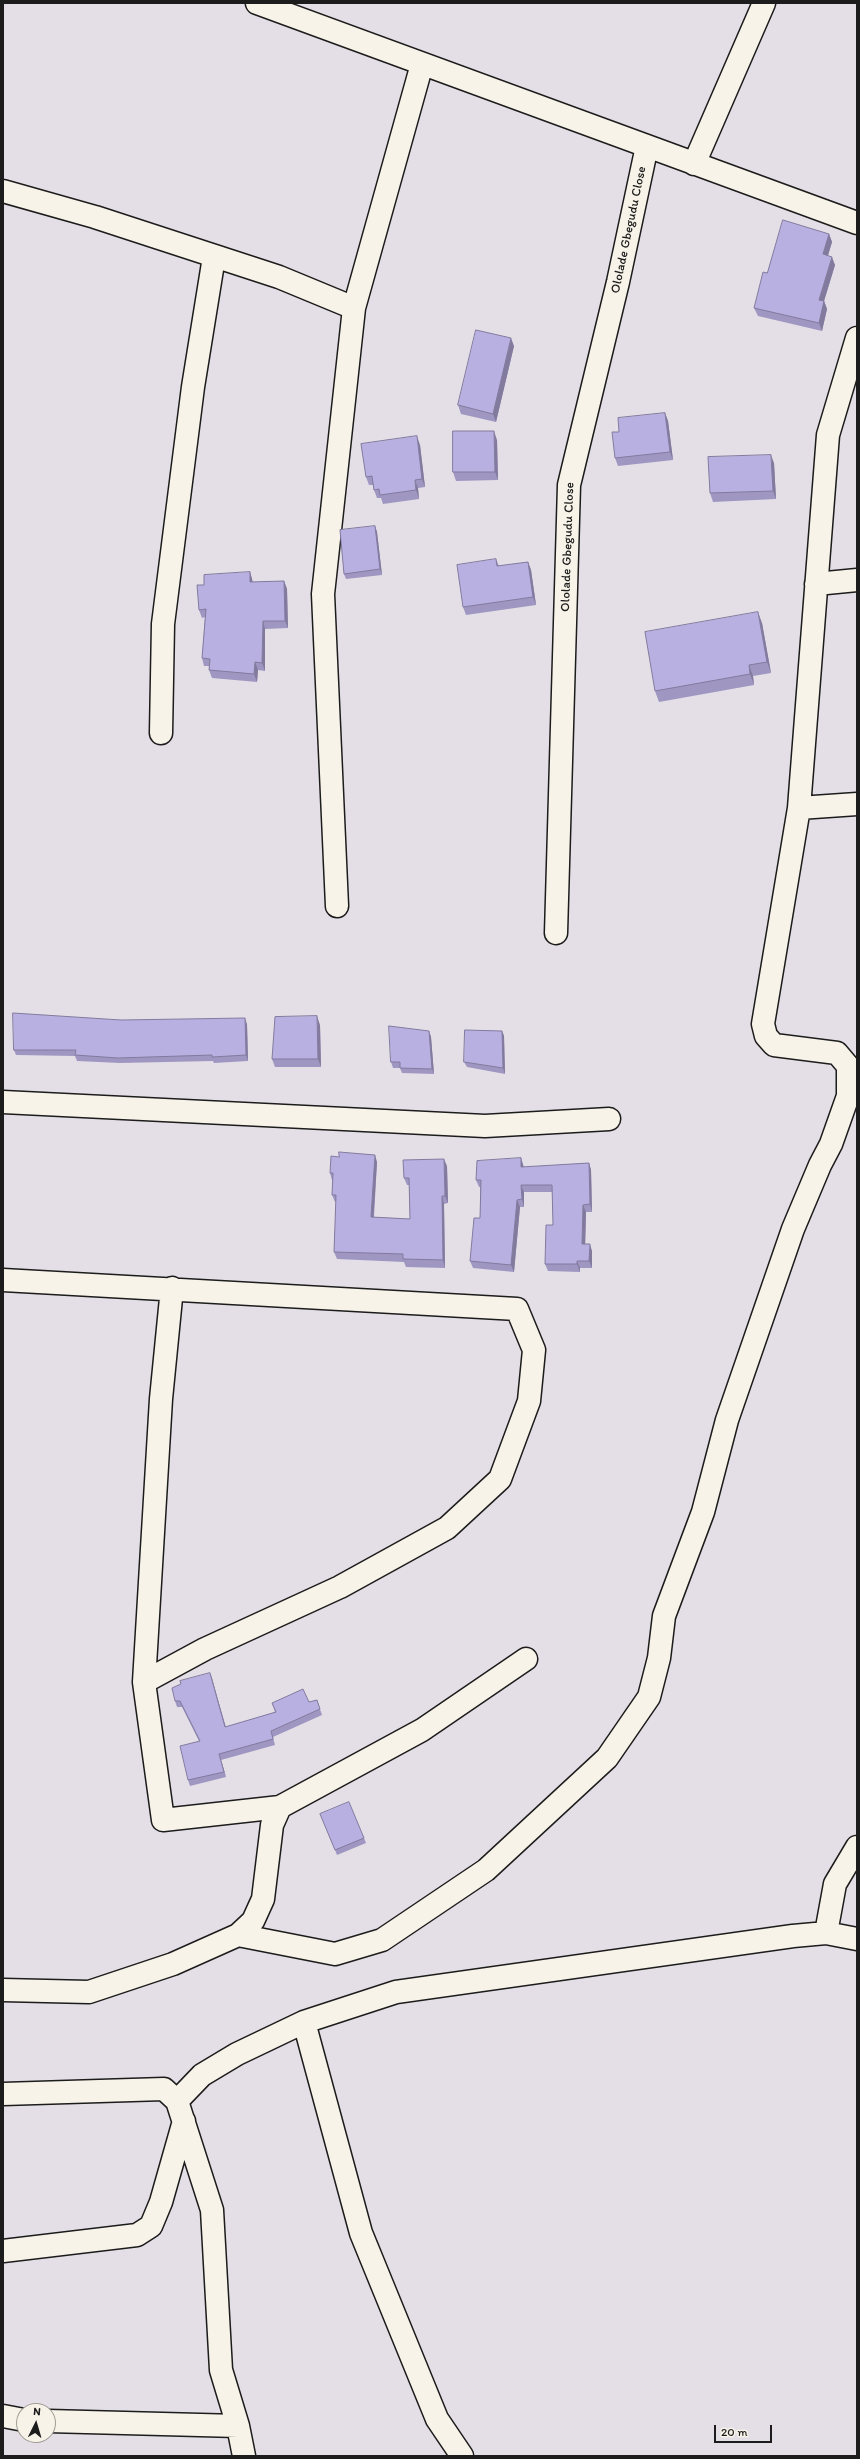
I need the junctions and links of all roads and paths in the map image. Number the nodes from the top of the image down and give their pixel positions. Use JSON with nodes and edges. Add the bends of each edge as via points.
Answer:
{"nodes":[{"id":1,"x":258,"y":3,"type":"edge"},
{"id":2,"x":764,"y":3,"type":"edge"},
{"id":3,"x":422,"y":64,"type":"junction"},
{"id":4,"x":647,"y":146,"type":"junction"},
{"id":5,"x":694,"y":164,"type":"junction"},
{"id":6,"x":3,"y":191,"type":"edge"},
{"id":7,"x":857,"y":222,"type":"edge"},
{"id":8,"x":214,"y":257,"type":"junction"},
{"id":9,"x":354,"y":308,"type":"junction"},
{"id":10,"x":857,"y":338,"type":"edge"},
{"id":11,"x":857,"y":580,"type":"edge"},
{"id":12,"x":816,"y":584,"type":"junction"},
{"id":13,"x":161,"y":733,"type":"dead end"},
{"id":14,"x":857,"y":804,"type":"edge"},
{"id":15,"x":799,"y":808,"type":"junction"},
{"id":16,"x":337,"y":906,"type":"dead end"},
{"id":17,"x":556,"y":933,"type":"dead end"},
{"id":18,"x":3,"y":1102,"type":"edge"},
{"id":19,"x":609,"y":1119,"type":"dead end"},
{"id":20,"x":3,"y":1280,"type":"edge"},
{"id":21,"x":172,"y":1288,"type":"junction"},
{"id":22,"x":526,"y":1660,"type":"dead end"},
{"id":23,"x":144,"y":1682,"type":"junction"},
{"id":24,"x":280,"y":1807,"type":"junction"},
{"id":25,"x":857,"y":1846,"type":"edge"},
{"id":26,"x":826,"y":1933,"type":"junction"},
{"id":27,"x":238,"y":1935,"type":"junction"},
{"id":28,"x":857,"y":1939,"type":"edge"},
{"id":29,"x":3,"y":1990,"type":"edge"},
{"id":30,"x":304,"y":2022,"type":"junction"},
{"id":31,"x":3,"y":2094,"type":"edge"},
{"id":32,"x":180,"y":2111,"type":"junction"},
{"id":33,"x":3,"y":2251,"type":"edge"},
{"id":34,"x":3,"y":2416,"type":"edge"},
{"id":35,"x":16,"y":2418,"type":"edge"},
{"id":36,"x":56,"y":2421,"type":"edge"},
{"id":37,"x":238,"y":2426,"type":"junction"},
{"id":38,"x":244,"y":2456,"type":"edge"},
{"id":39,"x":462,"y":2456,"type":"edge"}],
"edges":[{"from":1,"to":3,"type":"street"},
{"from":2,"to":5,"type":"street"},
{"from":3,"to":4,"type":"street"},
{"from":3,"to":9,"type":"street"},
{"from":4,"to":5,"type":"street"},
{"from":4,"to":17,"type":"street","name":"Ololade Gbegudu Close","via":[[620,275],[569,485]]},
{"from":5,"to":7,"type":"street"},
{"from":6,"to":8,"type":"street","via":[[95,217]]},
{"from":8,"to":9,"type":"street","via":[[280,277]]},
{"from":8,"to":13,"type":"street","via":[[193,387],[163,624]]},
{"from":9,"to":16,"type":"street","via":[[323,594]]},
{"from":10,"to":12,"type":"street","via":[[828,435]]},
{"from":11,"to":12,"type":"street"},
{"from":12,"to":15,"type":"street"},
{"from":14,"to":15,"type":"street"},
{"from":15,"to":27,"type":"street","via":[[763,1024],[766,1036],[774,1045],[837,1053],[848,1066],[848,1096],[831,1144],[793,1229],[727,1420],[703,1512],[664,1616],[659,1658],[649,1697],[608,1758],[486,1870],[382,1940],[335,1954]]},
{"from":18,"to":19,"type":"street","via":[[485,1126]]},
{"from":20,"to":21,"type":"street"},
{"from":21,"to":23,"type":"street","via":[[161,1399]]},
{"from":21,"to":23,"type":"street","via":[[517,1309],[534,1350],[529,1401],[500,1479],[447,1528],[340,1587],[205,1648]]},
{"from":22,"to":24,"type":"street","via":[[422,1730]]},
{"from":23,"to":24,"type":"street","via":[[163,1820]]},
{"from":24,"to":27,"type":"street","via":[[272,1825],[263,1899],[254,1921]]},
{"from":25,"to":26,"type":"street","via":[[835,1884]]},
{"from":26,"to":28,"type":"street"},
{"from":26,"to":30,"type":"street","via":[[396,1992]]},
{"from":27,"to":29,"type":"street","via":[[173,1964],[89,1992]]},
{"from":30,"to":32,"type":"street","via":[[237,2054],[202,2075]]},
{"from":30,"to":39,"type":"street","via":[[361,2233],[437,2419]]},
{"from":31,"to":32,"type":"street","via":[[164,2089]]},
{"from":32,"to":33,"type":"street","via":[[161,2202],[151,2226],[137,2235]]},
{"from":32,"to":37,"type":"street","via":[[212,2210],[221,2370]]},
{"from":34,"to":35,"type":"street"},
{"from":36,"to":37,"type":"street"},
{"from":37,"to":38,"type":"street"}]}
